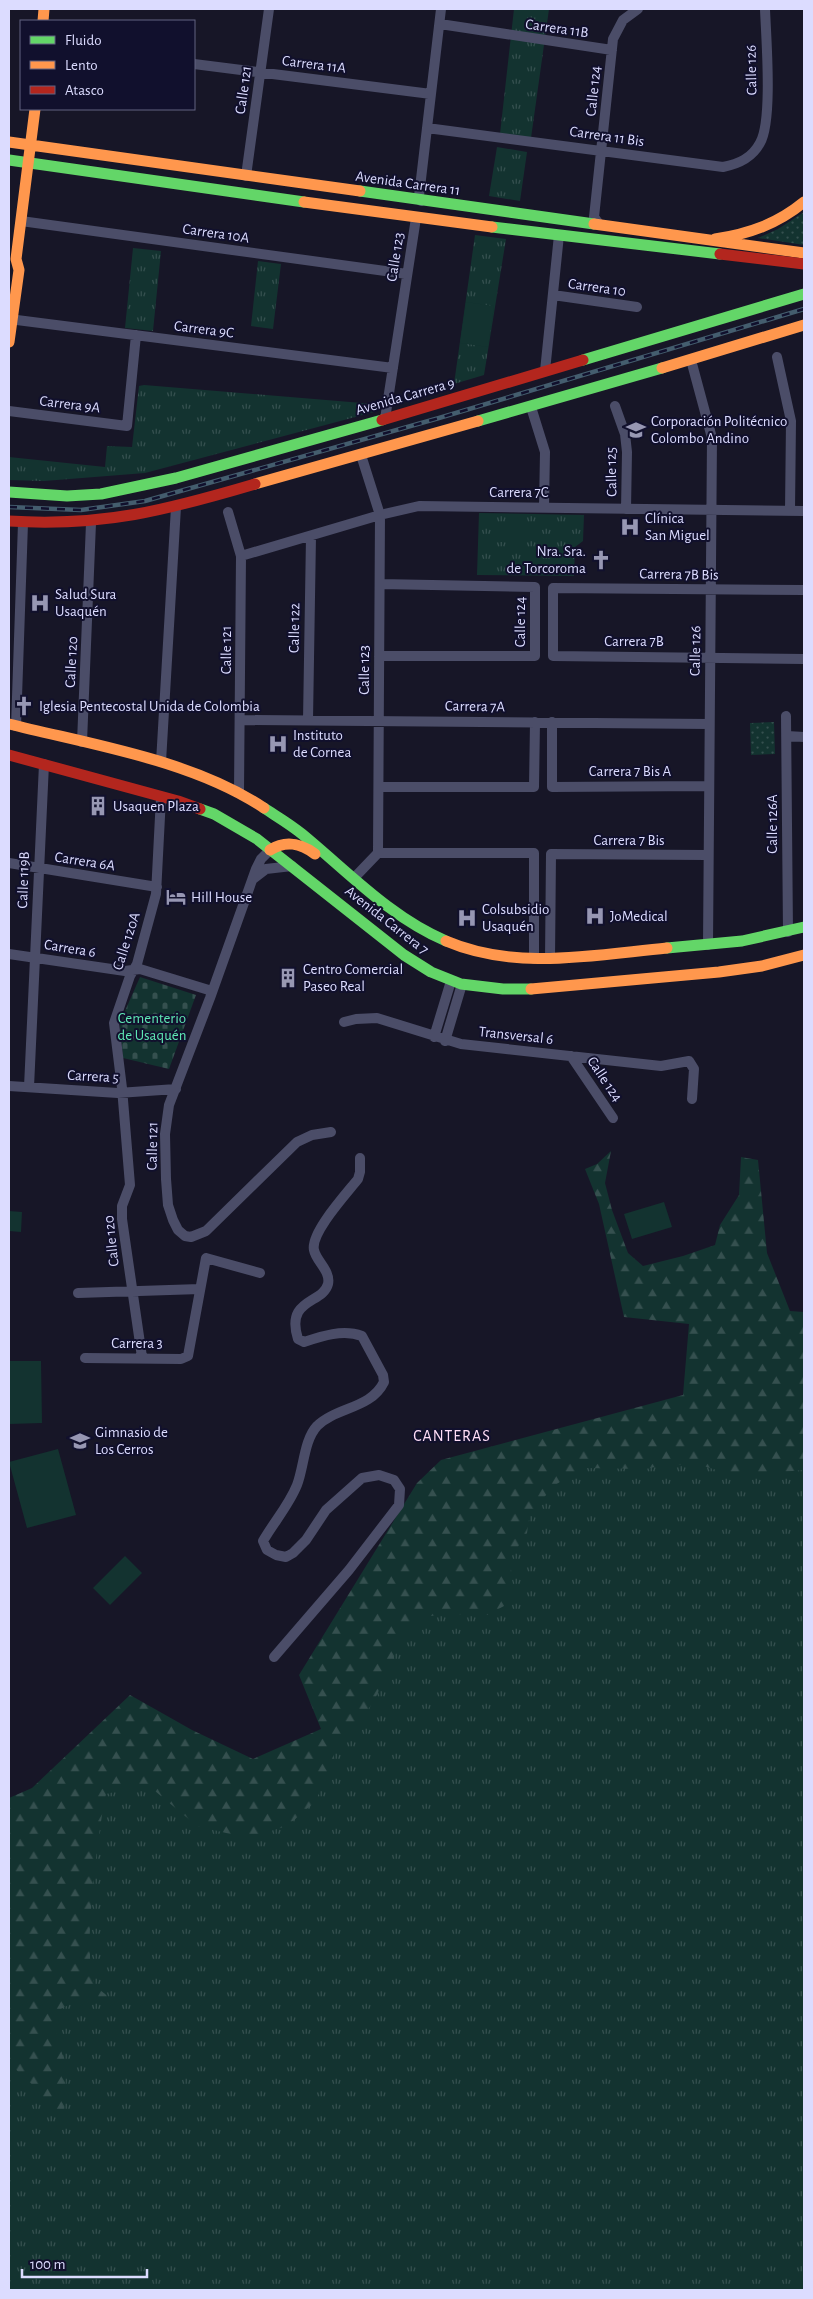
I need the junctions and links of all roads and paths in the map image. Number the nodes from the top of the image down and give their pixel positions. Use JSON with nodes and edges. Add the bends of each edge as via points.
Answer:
{"nodes":[{"id":1,"x":269,"y":9,"type":"edge"},
{"id":2,"x":441,"y":9,"type":"edge"},
{"id":3,"x":638,"y":9,"type":"edge"},
{"id":4,"x":765,"y":9,"type":"edge"},
{"id":5,"x":440,"y":24,"type":"junction"},
{"id":6,"x":612,"y":50,"type":"junction"},
{"id":7,"x":195,"y":64,"type":"edge"},
{"id":8,"x":260,"y":72,"type":"junction"},
{"id":9,"x":431,"y":94,"type":"junction"},
{"id":10,"x":35,"y":110,"type":"edge"},
{"id":11,"x":427,"y":128,"type":"junction"},
{"id":12,"x":765,"y":130,"type":"joint"},
{"id":13,"x":9,"y":142,"type":"edge"},
{"id":14,"x":32,"y":145,"type":"junction"},
{"id":15,"x":601,"y":151,"type":"junction"},
{"id":16,"x":9,"y":160,"type":"edge"},
{"id":17,"x":30,"y":162,"type":"junction"},
{"id":18,"x":246,"y":176,"type":"junction"},
{"id":19,"x":418,"y":199,"type":"junction"},
{"id":20,"x":804,"y":202,"type":"edge"},
{"id":21,"x":416,"y":218,"type":"junction"},
{"id":22,"x":22,"y":221,"type":"junction"},
{"id":23,"x":594,"y":221,"type":"junction"},
{"id":24,"x":559,"y":235,"type":"junction"},
{"id":25,"x":715,"y":239,"type":"junction"},
{"id":26,"x":804,"y":253,"type":"edge"},
{"id":27,"x":13,"y":258,"type":"edge"},
{"id":28,"x":804,"y":264,"type":"edge"},
{"id":29,"x":407,"y":274,"type":"junction"},
{"id":30,"x":9,"y":287,"type":"edge"},
{"id":31,"x":804,"y":294,"type":"edge"},
{"id":32,"x":553,"y":295,"type":"junction"},
{"id":33,"x":637,"y":308,"type":"dead end"},
{"id":34,"x":10,"y":319,"type":"edge"},
{"id":35,"x":804,"y":325,"type":"edge"},
{"id":36,"x":136,"y":335,"type":"junction"},
{"id":37,"x":9,"y":338,"type":"edge"},
{"id":38,"x":777,"y":357,"type":"dead end"},
{"id":39,"x":691,"y":360,"type":"junction"},
{"id":40,"x":393,"y":368,"type":"junction"},
{"id":41,"x":545,"y":372,"type":"junction"},
{"id":42,"x":531,"y":406,"type":"junction"},
{"id":43,"x":615,"y":406,"type":"dead end"},
{"id":44,"x":9,"y":411,"type":"edge"},
{"id":45,"x":385,"y":419,"type":"junction"},
{"id":46,"x":361,"y":455,"type":"junction"},
{"id":47,"x":9,"y":492,"type":"edge"},
{"id":48,"x":176,"y":508,"type":"junction"},
{"id":49,"x":544,"y":508,"type":"junction"},
{"id":50,"x":626,"y":508,"type":"junction"},
{"id":51,"x":710,"y":510,"type":"junction"},
{"id":52,"x":790,"y":511,"type":"junction"},
{"id":53,"x":804,"y":511,"type":"edge"},
{"id":54,"x":228,"y":512,"type":"dead end"},
{"id":55,"x":380,"y":515,"type":"junction"},
{"id":56,"x":9,"y":521,"type":"edge"},
{"id":57,"x":23,"y":523,"type":"junction"},
{"id":58,"x":91,"y":523,"type":"junction"},
{"id":59,"x":310,"y":536,"type":"junction"},
{"id":60,"x":241,"y":556,"type":"junction"},
{"id":61,"x":380,"y":584,"type":"junction"},
{"id":62,"x":710,"y":589,"type":"junction"},
{"id":63,"x":804,"y":590,"type":"edge"},
{"id":64,"x":379,"y":656,"type":"junction"},
{"id":65,"x":553,"y":656,"type":"joint"},
{"id":66,"x":710,"y":656,"type":"junction"},
{"id":67,"x":804,"y":658,"type":"edge"},
{"id":68,"x":786,"y":716,"type":"dead end"},
{"id":69,"x":240,"y":720,"type":"junction"},
{"id":70,"x":308,"y":720,"type":"junction"},
{"id":71,"x":379,"y":720,"type":"junction"},
{"id":72,"x":535,"y":722,"type":"junction"},
{"id":73,"x":552,"y":722,"type":"junction"},
{"id":74,"x":709,"y":724,"type":"junction"},
{"id":75,"x":12,"y":725,"type":"edge"},
{"id":76,"x":787,"y":736,"type":"junction"},
{"id":77,"x":804,"y":737,"type":"edge"},
{"id":78,"x":82,"y":742,"type":"junction"},
{"id":79,"x":9,"y":755,"type":"edge"},
{"id":80,"x":161,"y":762,"type":"junction"},
{"id":81,"x":44,"y":764,"type":"junction"},
{"id":82,"x":708,"y":786,"type":"junction"},
{"id":83,"x":379,"y":787,"type":"junction"},
{"id":84,"x":239,"y":791,"type":"junction"},
{"id":85,"x":161,"y":797,"type":"junction"},
{"id":86,"x":270,"y":850,"type":"junction"},
{"id":87,"x":378,"y":853,"type":"junction"},
{"id":88,"x":707,"y":856,"type":"junction"},
{"id":89,"x":9,"y":863,"type":"edge"},
{"id":90,"x":292,"y":866,"type":"junction"},
{"id":91,"x":40,"y":868,"type":"junction"},
{"id":92,"x":354,"y":878,"type":"junction"},
{"id":93,"x":252,"y":880,"type":"junction"},
{"id":94,"x":157,"y":887,"type":"junction"},
{"id":95,"x":374,"y":894,"type":"junction"},
{"id":96,"x":804,"y":927,"type":"edge"},
{"id":97,"x":788,"y":932,"type":"junction"},
{"id":98,"x":708,"y":945,"type":"junction"},
{"id":99,"x":9,"y":954,"type":"edge"},
{"id":100,"x":804,"y":955,"type":"edge"},
{"id":101,"x":35,"y":958,"type":"junction"},
{"id":102,"x":534,"y":959,"type":"junction"},
{"id":103,"x":550,"y":959,"type":"junction"},
{"id":104,"x":133,"y":971,"type":"junction"},
{"id":105,"x":456,"y":982,"type":"junction"},
{"id":106,"x":212,"y":992,"type":"junction"},
{"id":107,"x":344,"y":1022,"type":"dead end"},
{"id":108,"x":434,"y":1037,"type":"junction"},
{"id":109,"x":445,"y":1041,"type":"junction"},
{"id":110,"x":571,"y":1056,"type":"junction"},
{"id":111,"x":9,"y":1086,"type":"edge"},
{"id":112,"x":29,"y":1087,"type":"junction"},
{"id":113,"x":176,"y":1089,"type":"junction"},
{"id":114,"x":122,"y":1093,"type":"junction"},
{"id":115,"x":692,"y":1099,"type":"dead end"},
{"id":116,"x":613,"y":1118,"type":"dead end"},
{"id":117,"x":332,"y":1132,"type":"dead end"},
{"id":118,"x":360,"y":1158,"type":"dead end"},
{"id":119,"x":260,"y":1273,"type":"dead end"},
{"id":120,"x":200,"y":1289,"type":"junction"},
{"id":121,"x":132,"y":1292,"type":"junction"},
{"id":122,"x":78,"y":1294,"type":"dead end"},
{"id":123,"x":142,"y":1357,"type":"junction"},
{"id":124,"x":85,"y":1358,"type":"dead end"},
{"id":125,"x":274,"y":1657,"type":"dead end"}],
"edges":[{"from":1,"to":8,"type":"street","name":"Calle 121"},
{"from":2,"to":5,"type":"street"},
{"from":3,"to":6,"type":"street","name":"Calle 124","via":[[617,29]]},
{"from":4,"to":12,"type":"street","name":"Calle 126"},
{"from":5,"to":6,"type":"street","name":"Carrera 11B"},
{"from":5,"to":9,"type":"street"},
{"from":6,"to":15,"type":"street","name":"Calle 124"},
{"from":7,"to":8,"type":"street","name":"Carrera 11A"},
{"from":8,"to":9,"type":"street","name":"Carrera 11A"},
{"from":8,"to":18,"type":"street","name":"Calle 121"},
{"from":9,"to":11,"type":"street"},
{"from":10,"to":14,"type":"main road"},
{"from":11,"to":15,"type":"street","name":"Carrera 11 Bis"},
{"from":11,"to":19,"type":"street"},
{"from":12,"to":15,"type":"street","name":"Carrera 11 Bis","via":[[761,142],[750,156],[735,165],[723,167]]},
{"from":13,"to":14,"type":"main road","name":"Avenida Carrera 11"},
{"from":14,"to":17,"type":"main road"},
{"from":14,"to":18,"type":"main road","name":"Avenida Carrera 11"},
{"from":15,"to":23,"type":"street","name":"Calle 124"},
{"from":16,"to":17,"type":"main road"},
{"from":17,"to":21,"type":"main road"},
{"from":17,"to":22,"type":"main road"},
{"from":18,"to":19,"type":"main road","name":"Avenida Carrera 11"},
{"from":19,"to":23,"type":"main road","name":"Avenida Carrera 11"},
{"from":20,"to":25,"type":"main road","via":[[765,228]]},
{"from":21,"to":24,"type":"main road"},
{"from":21,"to":29,"type":"street","name":"Calle 123"},
{"from":22,"to":27,"type":"main road"},
{"from":22,"to":29,"type":"street","name":"Carrera 10A"},
{"from":23,"to":25,"type":"main road","name":"Avenida Carrera 11"},
{"from":24,"to":28,"type":"main road"},
{"from":24,"to":32,"type":"street"},
{"from":25,"to":26,"type":"main road","name":"Avenida Carrera 11"},
{"from":27,"to":30,"type":"main road"},
{"from":27,"to":34,"type":"main road","via":[[18,270]]},
{"from":29,"to":40,"type":"street","name":"Calle 123"},
{"from":31,"to":41,"type":"main road","name":"Avenida Carrera 9"},
{"from":32,"to":33,"type":"street","name":"Carrera 10"},
{"from":32,"to":41,"type":"street"},
{"from":34,"to":36,"type":"street","name":"Carrera 9C"},
{"from":34,"to":37,"type":"main road"},
{"from":35,"to":39,"type":"main road"},
{"from":36,"to":40,"type":"street","name":"Carrera 9C"},
{"from":36,"to":44,"type":"street","name":"Carrera 9A","via":[[127,426]]},
{"from":38,"to":52,"type":"street","via":[[791,420]]},
{"from":39,"to":42,"type":"main road"},
{"from":39,"to":51,"type":"street","name":"Calle 126","via":[[712,438]]},
{"from":40,"to":45,"type":"street","name":"Calle 123"},
{"from":41,"to":45,"type":"main road","name":"Avenida Carrera 9"},
{"from":42,"to":46,"type":"main road"},
{"from":42,"to":49,"type":"street","via":[[544,452]]},
{"from":43,"to":50,"type":"street","name":"Calle 125","via":[[625,434],[627,452]]},
{"from":45,"to":47,"type":"main road","name":"Avenida Carrera 9","via":[[125,490],[67,496]]},
{"from":46,"to":48,"type":"main road"},
{"from":46,"to":55,"type":"street","name":"Calle 123"},
{"from":48,"to":58,"type":"main road"},
{"from":48,"to":80,"type":"street"},
{"from":49,"to":50,"type":"street","name":"Carrera 7C"},
{"from":49,"to":55,"type":"street","name":"Carrera 7C","via":[[419,506]]},
{"from":50,"to":51,"type":"street","name":"Carrera 7C"},
{"from":51,"to":52,"type":"street","name":"Carrera 7C"},
{"from":51,"to":62,"type":"street","name":"Calle 126"},
{"from":52,"to":53,"type":"street","name":"Carrera 7C"},
{"from":54,"to":60,"type":"street","name":"Calle 121"},
{"from":55,"to":59,"type":"street","name":"Carrera 7C"},
{"from":55,"to":61,"type":"street","name":"Calle 123"},
{"from":56,"to":57,"type":"main road"},
{"from":57,"to":58,"type":"main road"},
{"from":57,"to":75,"type":"street"},
{"from":58,"to":78,"type":"street","name":"Calle 120"},
{"from":59,"to":60,"type":"street","name":"Carrera 7C"},
{"from":59,"to":70,"type":"street","name":"Calle 122"},
{"from":60,"to":69,"type":"street","name":"Calle 121"},
{"from":61,"to":64,"type":"street","name":"Calle 123"},
{"from":61,"to":64,"type":"street","name":"Calle 124","via":[[535,588],[535,656]]},
{"from":62,"to":63,"type":"street","name":"Carrera 7B Bis"},
{"from":62,"to":65,"type":"street","name":"Carrera 7B Bis","via":[[553,588]]},
{"from":62,"to":66,"type":"street","name":"Calle 126"},
{"from":64,"to":71,"type":"street","name":"Calle 123"},
{"from":65,"to":66,"type":"street","name":"Carrera 7B"},
{"from":66,"to":67,"type":"street","name":"Carrera 7B"},
{"from":66,"to":74,"type":"street","name":"Calle 126"},
{"from":68,"to":76,"type":"street","name":"Calle 126A"},
{"from":69,"to":70,"type":"street","name":"Carrera 7A"},
{"from":69,"to":84,"type":"street","name":"Calle 121"},
{"from":70,"to":71,"type":"street","name":"Carrera 7A"},
{"from":71,"to":72,"type":"street","name":"Carrera 7A"},
{"from":71,"to":83,"type":"street","name":"Calle 123"},
{"from":72,"to":73,"type":"street","name":"Carrera 7A"},
{"from":72,"to":83,"type":"street","via":[[534,787]]},
{"from":73,"to":74,"type":"street","name":"Carrera 7A"},
{"from":73,"to":82,"type":"street","name":"Carrera 7 Bis A","via":[[552,787]]},
{"from":74,"to":82,"type":"street","name":"Calle 126"},
{"from":75,"to":78,"type":"main road","name":"Avenida Carrera 7"},
{"from":76,"to":77,"type":"street"},
{"from":76,"to":97,"type":"street","name":"Calle 126A"},
{"from":78,"to":80,"type":"main road","name":"Avenida Carrera 7"},
{"from":79,"to":81,"type":"main road","name":"Avenida Carrera 7"},
{"from":80,"to":84,"type":"main road","name":"Avenida Carrera 7"},
{"from":81,"to":85,"type":"main road","name":"Avenida Carrera 7"},
{"from":81,"to":91,"type":"street","name":"Calle 119B"},
{"from":82,"to":88,"type":"street","name":"Calle 126"},
{"from":83,"to":87,"type":"street","name":"Calle 123"},
{"from":84,"to":92,"type":"main road","name":"Avenida Carrera 7","via":[[300,832]]},
{"from":85,"to":86,"type":"main road","name":"Avenida Carrera 7","via":[[214,814]]},
{"from":85,"to":94,"type":"street","name":"Calle 120A"},
{"from":86,"to":90,"type":"main road","name":"Avenida Carrera 7"},
{"from":86,"to":93,"type":"street","name":"Calle 121","via":[[261,859]]},
{"from":86,"to":95,"type":"main road","via":[[290,843],[305,846]]},
{"from":87,"to":92,"type":"street"},
{"from":87,"to":102,"type":"street","via":[[534,853]]},
{"from":88,"to":98,"type":"street","name":"Calle 126"},
{"from":88,"to":103,"type":"street","name":"Carrera 7 Bis","via":[[551,854]]},
{"from":89,"to":91,"type":"street","name":"Carrera 6A"},
{"from":90,"to":93,"type":"street","via":[[266,870]]},
{"from":90,"to":105,"type":"main road","name":"Avenida Carrera 7","via":[[404,955],[427,970]]},
{"from":91,"to":94,"type":"street","name":"Carrera 6A"},
{"from":91,"to":101,"type":"street","name":"Calle 119B"},
{"from":92,"to":95,"type":"main road","name":"Avenida Carrera 7"},
{"from":93,"to":106,"type":"street","name":"Calle 121"},
{"from":94,"to":104,"type":"street","name":"Calle 120A"},
{"from":95,"to":102,"type":"main road","name":"Avenida Carrera 7","via":[[422,931],[448,943],[483,954]]},
{"from":96,"to":97,"type":"main road","name":"Avenida Carrera 7"},
{"from":97,"to":98,"type":"main road","name":"Avenida Carrera 7"},
{"from":98,"to":103,"type":"main road","name":"Avenida Carrera 7"},
{"from":99,"to":101,"type":"street","name":"Carrera 6"},
{"from":100,"to":105,"type":"main road","name":"Avenida Carrera 7","via":[[754,968],[557,986],[518,988]]},
{"from":101,"to":104,"type":"street","name":"Carrera 6"},
{"from":101,"to":112,"type":"street","name":"Calle 119B"},
{"from":102,"to":103,"type":"main road","name":"Avenida Carrera 7"},
{"from":104,"to":106,"type":"street","name":"Carrera 6","via":[[140,969]]},
{"from":104,"to":114,"type":"street","name":"Calle 120A","via":[[114,1023]]},
{"from":105,"to":108,"type":"street"},
{"from":105,"to":109,"type":"street"},
{"from":106,"to":113,"type":"street","name":"Calle 121"},
{"from":107,"to":108,"type":"street","name":"Transversal 6","via":[[377,1018]]},
{"from":108,"to":109,"type":"street","name":"Transversal 6"},
{"from":109,"to":110,"type":"street","name":"Transversal 6"},
{"from":110,"to":115,"type":"street","name":"Transversal 6","via":[[661,1066],[689,1062],[694,1069]]},
{"from":110,"to":116,"type":"street","name":"Calle 124"},
{"from":111,"to":112,"type":"street","name":"Carrera 5"},
{"from":112,"to":114,"type":"street","name":"Carrera 5"},
{"from":113,"to":114,"type":"street","name":"Carrera 5"},
{"from":113,"to":117,"type":"street","name":"Calle 121","via":[[169,1105],[165,1134],[166,1179],[173,1220],[185,1236],[206,1231],[298,1142],[312,1135]]},
{"from":114,"to":121,"type":"street","name":"Calle 120","via":[[130,1185],[122,1206],[122,1219]]},
{"from":118,"to":125,"type":"street","via":[[358,1179],[313,1244],[329,1283],[326,1290],[306,1302],[294,1327],[298,1339],[304,1342],[352,1332],[362,1336],[384,1382],[370,1398],[335,1413],[316,1427],[297,1485],[263,1541],[267,1550],[276,1555],[286,1557],[293,1553],[326,1510],[362,1478],[379,1475],[394,1480],[400,1490],[399,1505],[349,1570]]},
{"from":119,"to":120,"type":"street","via":[[206,1258]]},
{"from":120,"to":121,"type":"street"},
{"from":120,"to":123,"type":"street","name":"Carrera 3","via":[[188,1356],[181,1359]]},
{"from":121,"to":122,"type":"street"},
{"from":121,"to":123,"type":"street","name":"Calle 120"},
{"from":123,"to":124,"type":"street","name":"Carrera 3"}]}
